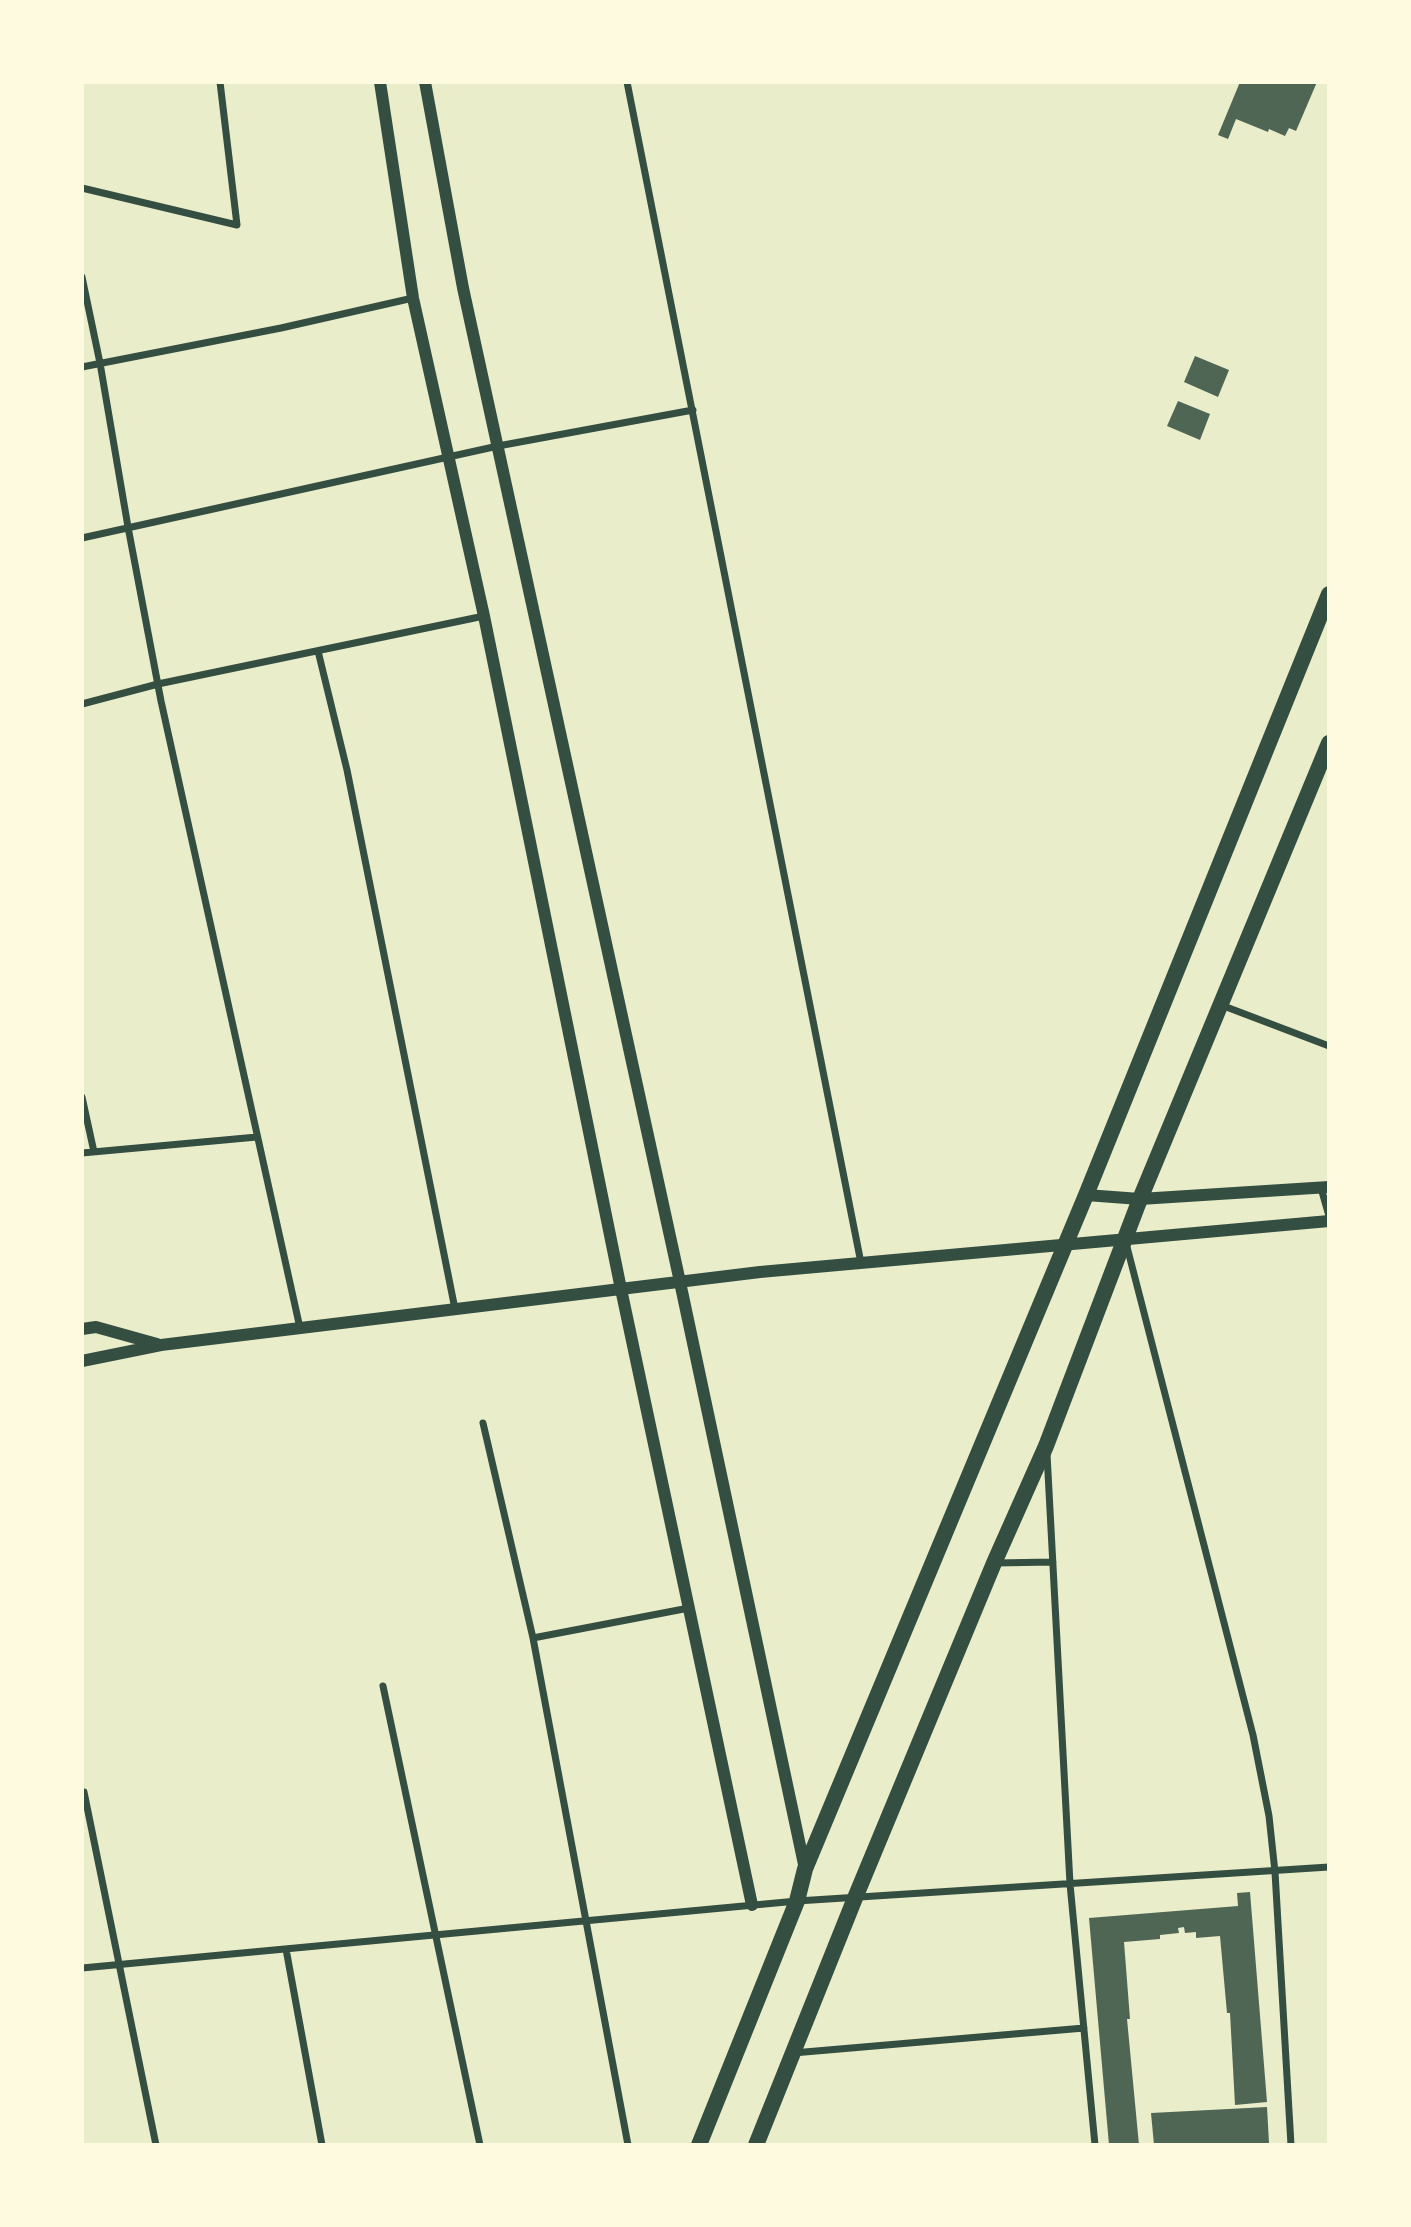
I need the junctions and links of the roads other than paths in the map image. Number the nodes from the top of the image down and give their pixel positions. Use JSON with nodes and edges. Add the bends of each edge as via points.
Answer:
{"nodes":[{"id":1,"x":220,"y":82,"type":"edge"},
{"id":2,"x":380,"y":82,"type":"edge"},
{"id":3,"x":425,"y":82,"type":"edge"},
{"id":4,"x":627,"y":82,"type":"edge"},
{"id":5,"x":82,"y":188,"type":"edge"},
{"id":6,"x":82,"y":276,"type":"edge"},
{"id":7,"x":413,"y":298,"type":"junction"},
{"id":8,"x":100,"y":363,"type":"junction"},
{"id":9,"x":82,"y":367,"type":"edge"},
{"id":10,"x":693,"y":410,"type":"junction"},
{"id":11,"x":498,"y":446,"type":"junction"},
{"id":12,"x":447,"y":457,"type":"junction"},
{"id":13,"x":128,"y":527,"type":"junction"},
{"id":14,"x":82,"y":538,"type":"edge"},
{"id":15,"x":1329,"y":594,"type":"edge"},
{"id":16,"x":484,"y":617,"type":"junction"},
{"id":17,"x":318,"y":651,"type":"junction"},
{"id":18,"x":158,"y":684,"type":"junction"},
{"id":19,"x":82,"y":704,"type":"edge"},
{"id":20,"x":1329,"y":743,"type":"edge"},
{"id":21,"x":1221,"y":1004,"type":"junction"},
{"id":22,"x":1329,"y":1046,"type":"edge"},
{"id":23,"x":82,"y":1097,"type":"edge"},
{"id":24,"x":257,"y":1137,"type":"junction"},
{"id":25,"x":94,"y":1152,"type":"junction"},
{"id":26,"x":82,"y":1153,"type":"edge"},
{"id":27,"x":1325,"y":1188,"type":"edge"},
{"id":28,"x":1086,"y":1195,"type":"junction"},
{"id":29,"x":1140,"y":1199,"type":"junction"},
{"id":30,"x":1329,"y":1218,"type":"edge"},
{"id":31,"x":1125,"y":1240,"type":"junction"},
{"id":32,"x":1065,"y":1245,"type":"junction"},
{"id":33,"x":861,"y":1263,"type":"junction"},
{"id":34,"x":680,"y":1282,"type":"junction"},
{"id":35,"x":621,"y":1289,"type":"junction"},
{"id":36,"x":455,"y":1309,"type":"junction"},
{"id":37,"x":300,"y":1328,"type":"junction"},
{"id":38,"x":82,"y":1329,"type":"edge"},
{"id":39,"x":161,"y":1345,"type":"junction"},
{"id":40,"x":82,"y":1361,"type":"edge"},
{"id":41,"x":484,"y":1423,"type":"dead end"},
{"id":42,"x":1046,"y":1446,"type":"junction"},
{"id":43,"x":1052,"y":1562,"type":"junction"},
{"id":44,"x":994,"y":1563,"type":"junction"},
{"id":45,"x":689,"y":1608,"type":"junction"},
{"id":46,"x":533,"y":1638,"type":"junction"},
{"id":47,"x":383,"y":1686,"type":"dead end"},
{"id":48,"x":84,"y":1792,"type":"dead end"},
{"id":49,"x":1329,"y":1867,"type":"edge"},
{"id":50,"x":805,"y":1869,"type":"junction"},
{"id":51,"x":1275,"y":1872,"type":"junction"},
{"id":52,"x":1070,"y":1884,"type":"junction"},
{"id":53,"x":855,"y":1898,"type":"junction"},
{"id":54,"x":797,"y":1901,"type":"junction"},
{"id":55,"x":752,"y":1905,"type":"junction"},
{"id":56,"x":587,"y":1921,"type":"junction"},
{"id":57,"x":435,"y":1935,"type":"junction"},
{"id":58,"x":286,"y":1949,"type":"junction"},
{"id":59,"x":119,"y":1964,"type":"junction"},
{"id":60,"x":82,"y":1968,"type":"edge"},
{"id":61,"x":1084,"y":2028,"type":"junction"},
{"id":62,"x":792,"y":2053,"type":"junction"},
{"id":63,"x":156,"y":2145,"type":"edge"},
{"id":64,"x":322,"y":2145,"type":"edge"},
{"id":65,"x":480,"y":2145,"type":"edge"},
{"id":66,"x":628,"y":2145,"type":"edge"},
{"id":67,"x":699,"y":2145,"type":"edge"},
{"id":68,"x":756,"y":2145,"type":"edge"},
{"id":69,"x":1095,"y":2145,"type":"edge"},
{"id":70,"x":1292,"y":2145,"type":"edge"}],
"edges":[{"from":1,"to":5,"type":"street","via":[[237,226]]},
{"from":2,"to":7,"type":"street"},
{"from":3,"to":11,"type":"street"},
{"from":4,"to":10,"type":"street"},
{"from":6,"to":8,"type":"street"},
{"from":7,"to":8,"type":"street"},
{"from":7,"to":12,"type":"street"},
{"from":8,"to":9,"type":"street"},
{"from":8,"to":13,"type":"street"},
{"from":10,"to":11,"type":"street"},
{"from":10,"to":33,"type":"street"},
{"from":11,"to":12,"type":"street"},
{"from":11,"to":34,"type":"street"},
{"from":12,"to":13,"type":"street"},
{"from":12,"to":16,"type":"street"},
{"from":13,"to":14,"type":"street"},
{"from":13,"to":18,"type":"street"},
{"from":15,"to":28,"type":"main road"},
{"from":16,"to":17,"type":"street"},
{"from":16,"to":35,"type":"street"},
{"from":17,"to":18,"type":"street"},
{"from":17,"to":36,"type":"street","via":[[347,770]]},
{"from":18,"to":19,"type":"street"},
{"from":18,"to":24,"type":"street"},
{"from":20,"to":21,"type":"main road"},
{"from":21,"to":22,"type":"street"},
{"from":21,"to":29,"type":"main road"},
{"from":23,"to":25,"type":"street"},
{"from":24,"to":25,"type":"street"},
{"from":24,"to":37,"type":"street"},
{"from":25,"to":26,"type":"street"},
{"from":27,"to":29,"type":"street"},
{"from":27,"to":30,"type":"street"},
{"from":28,"to":29,"type":"street"},
{"from":28,"to":32,"type":"main road"},
{"from":29,"to":31,"type":"main road"},
{"from":30,"to":31,"type":"street"},
{"from":31,"to":32,"type":"street"},
{"from":31,"to":42,"type":"main road"},
{"from":31,"to":51,"type":"street","via":[[1253,1735]]},
{"from":32,"to":33,"type":"street"},
{"from":32,"to":50,"type":"main road"},
{"from":33,"to":34,"type":"street"},
{"from":34,"to":35,"type":"street"},
{"from":34,"to":50,"type":"street"},
{"from":35,"to":36,"type":"street"},
{"from":35,"to":45,"type":"street"},
{"from":36,"to":37,"type":"street"},
{"from":37,"to":39,"type":"street"},
{"from":38,"to":39,"type":"street","via":[[96,1327]]},
{"from":39,"to":40,"type":"street"},
{"from":41,"to":46,"type":"street"},
{"from":42,"to":43,"type":"street"},
{"from":42,"to":44,"type":"main road"},
{"from":43,"to":44,"type":"street"},
{"from":43,"to":52,"type":"street"},
{"from":44,"to":53,"type":"main road"},
{"from":45,"to":46,"type":"street"},
{"from":45,"to":55,"type":"street"},
{"from":46,"to":56,"type":"street"},
{"from":47,"to":57,"type":"street"},
{"from":48,"to":59,"type":"street"},
{"from":49,"to":51,"type":"street"},
{"from":50,"to":54,"type":"main road"},
{"from":51,"to":52,"type":"street"},
{"from":51,"to":70,"type":"street"},
{"from":52,"to":53,"type":"street"},
{"from":52,"to":61,"type":"street"},
{"from":53,"to":54,"type":"street"},
{"from":53,"to":62,"type":"main road"},
{"from":54,"to":55,"type":"street"},
{"from":54,"to":67,"type":"main road"},
{"from":55,"to":56,"type":"street"},
{"from":56,"to":57,"type":"street"},
{"from":56,"to":66,"type":"street"},
{"from":57,"to":58,"type":"street"},
{"from":57,"to":65,"type":"street"},
{"from":58,"to":59,"type":"street"},
{"from":58,"to":64,"type":"street"},
{"from":59,"to":60,"type":"street"},
{"from":59,"to":63,"type":"street"},
{"from":61,"to":62,"type":"street"},
{"from":61,"to":69,"type":"street"},
{"from":62,"to":68,"type":"main road"}]}
